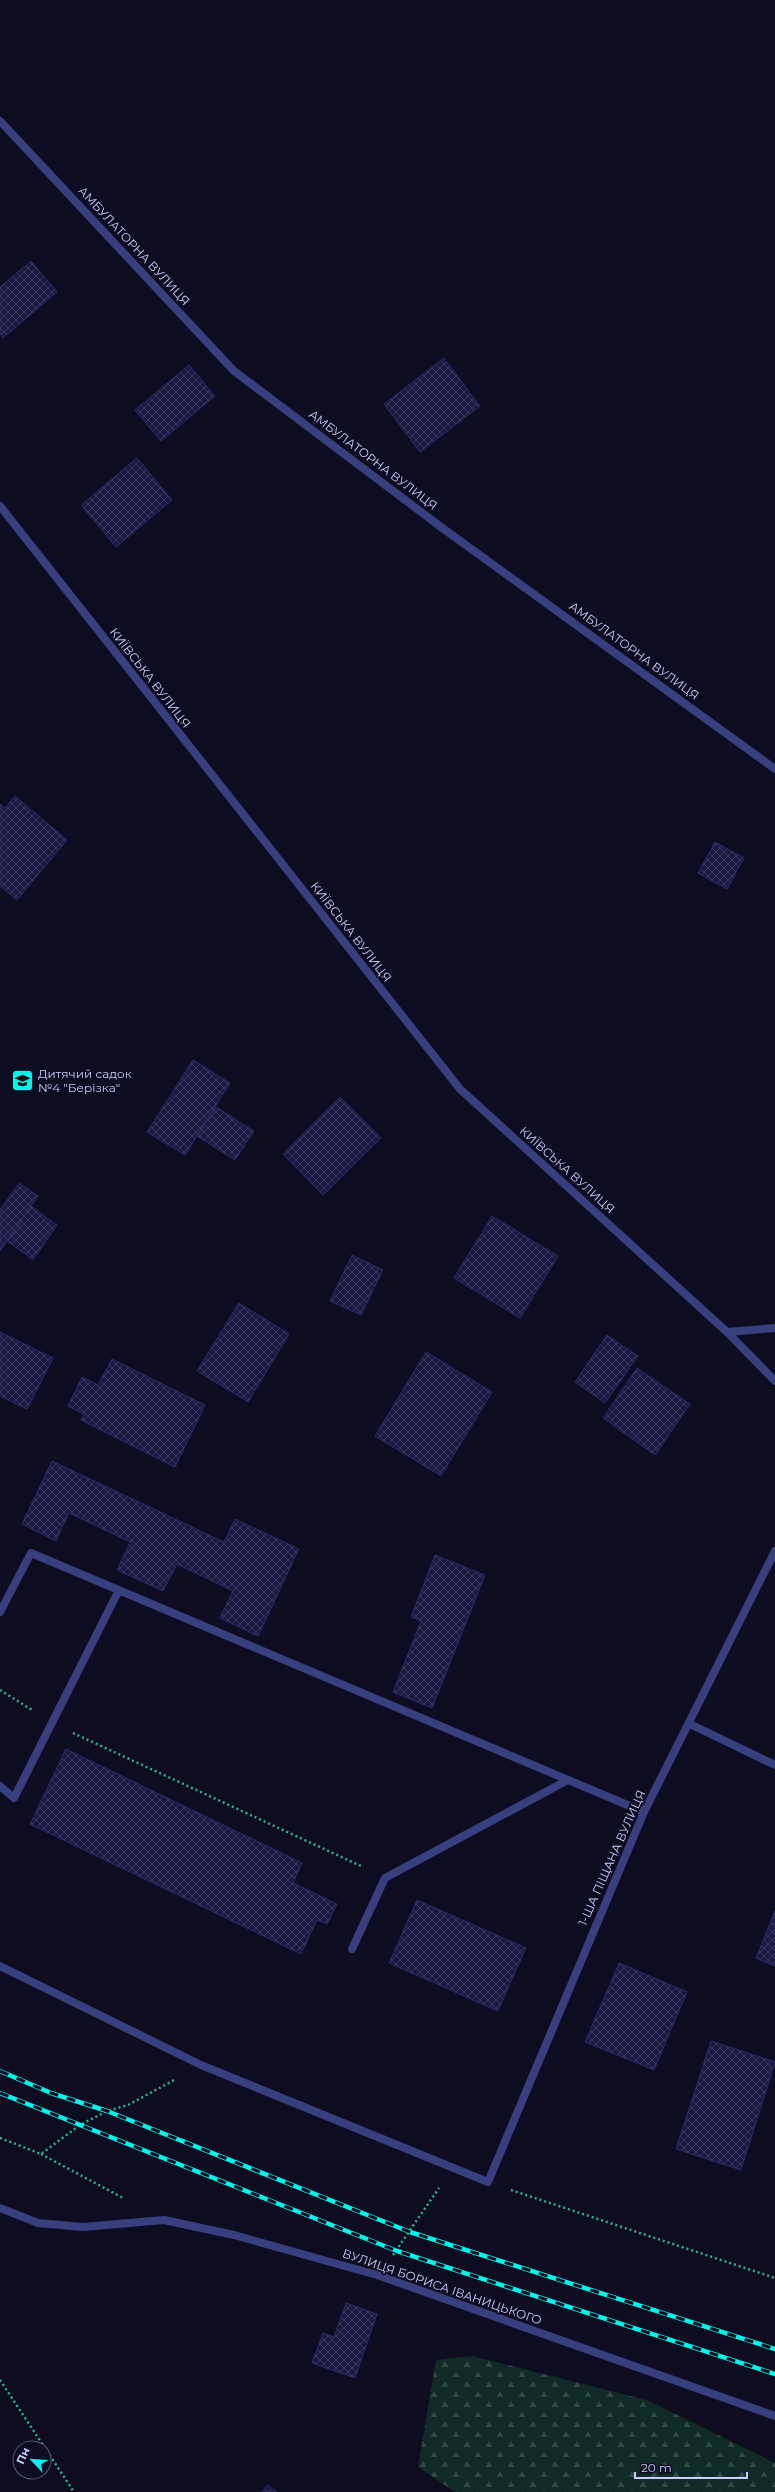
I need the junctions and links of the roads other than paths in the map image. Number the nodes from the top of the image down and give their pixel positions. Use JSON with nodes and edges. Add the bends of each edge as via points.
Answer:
{"nodes":[{"id":1,"x":0,"y":121,"type":"edge"},
{"id":2,"x":0,"y":506,"type":"edge"},
{"id":3,"x":775,"y":769,"type":"edge"},
{"id":4,"x":775,"y":1328,"type":"edge"},
{"id":5,"x":727,"y":1332,"type":"junction"},
{"id":6,"x":775,"y":1381,"type":"edge"},
{"id":7,"x":775,"y":1551,"type":"edge"},
{"id":8,"x":119,"y":1590,"type":"junction"},
{"id":9,"x":0,"y":1612,"type":"edge"},
{"id":10,"x":690,"y":1724,"type":"junction"},
{"id":11,"x":775,"y":1765,"type":"edge"},
{"id":12,"x":568,"y":1780,"type":"junction"},
{"id":13,"x":0,"y":1786,"type":"edge"},
{"id":14,"x":644,"y":1812,"type":"junction"},
{"id":15,"x":352,"y":1949,"type":"dead end"},
{"id":16,"x":0,"y":1966,"type":"edge"},
{"id":17,"x":0,"y":2208,"type":"edge"},
{"id":18,"x":775,"y":2416,"type":"edge"}],
"edges":[{"from":1,"to":3,"type":"street","name":"АМБУЛАТОРНА ВУЛИЦЯ","via":[[234,371],[441,527]]},
{"from":2,"to":5,"type":"street","name":"КИЇВСЬКА ВУЛИЦЯ","via":[[460,1089]]},
{"from":4,"to":5,"type":"street"},
{"from":5,"to":6,"type":"street","name":"КИЇВСЬКА ВУЛИЦЯ"},
{"from":7,"to":10,"type":"street","name":"1-ША ПІЩАНА ВУЛИЦЯ"},
{"from":8,"to":9,"type":"street","via":[[31,1553]]},
{"from":8,"to":12,"type":"street"},
{"from":8,"to":13,"type":"street","via":[[14,1798]]},
{"from":10,"to":11,"type":"street"},
{"from":10,"to":14,"type":"street","name":"1-ША ПІЩАНА ВУЛИЦЯ"},
{"from":12,"to":14,"type":"street"},
{"from":12,"to":15,"type":"street","via":[[385,1878]]},
{"from":14,"to":16,"type":"street","name":"1-ША ПІЩАНА ВУЛИЦЯ","via":[[488,2182],[201,2065]]},
{"from":17,"to":18,"type":"street","name":"ВУЛИЦЯ БОРИСА ІВАНИЦЬКОГО","via":[[38,2223],[84,2227],[164,2220],[234,2235],[377,2275]]}]}
